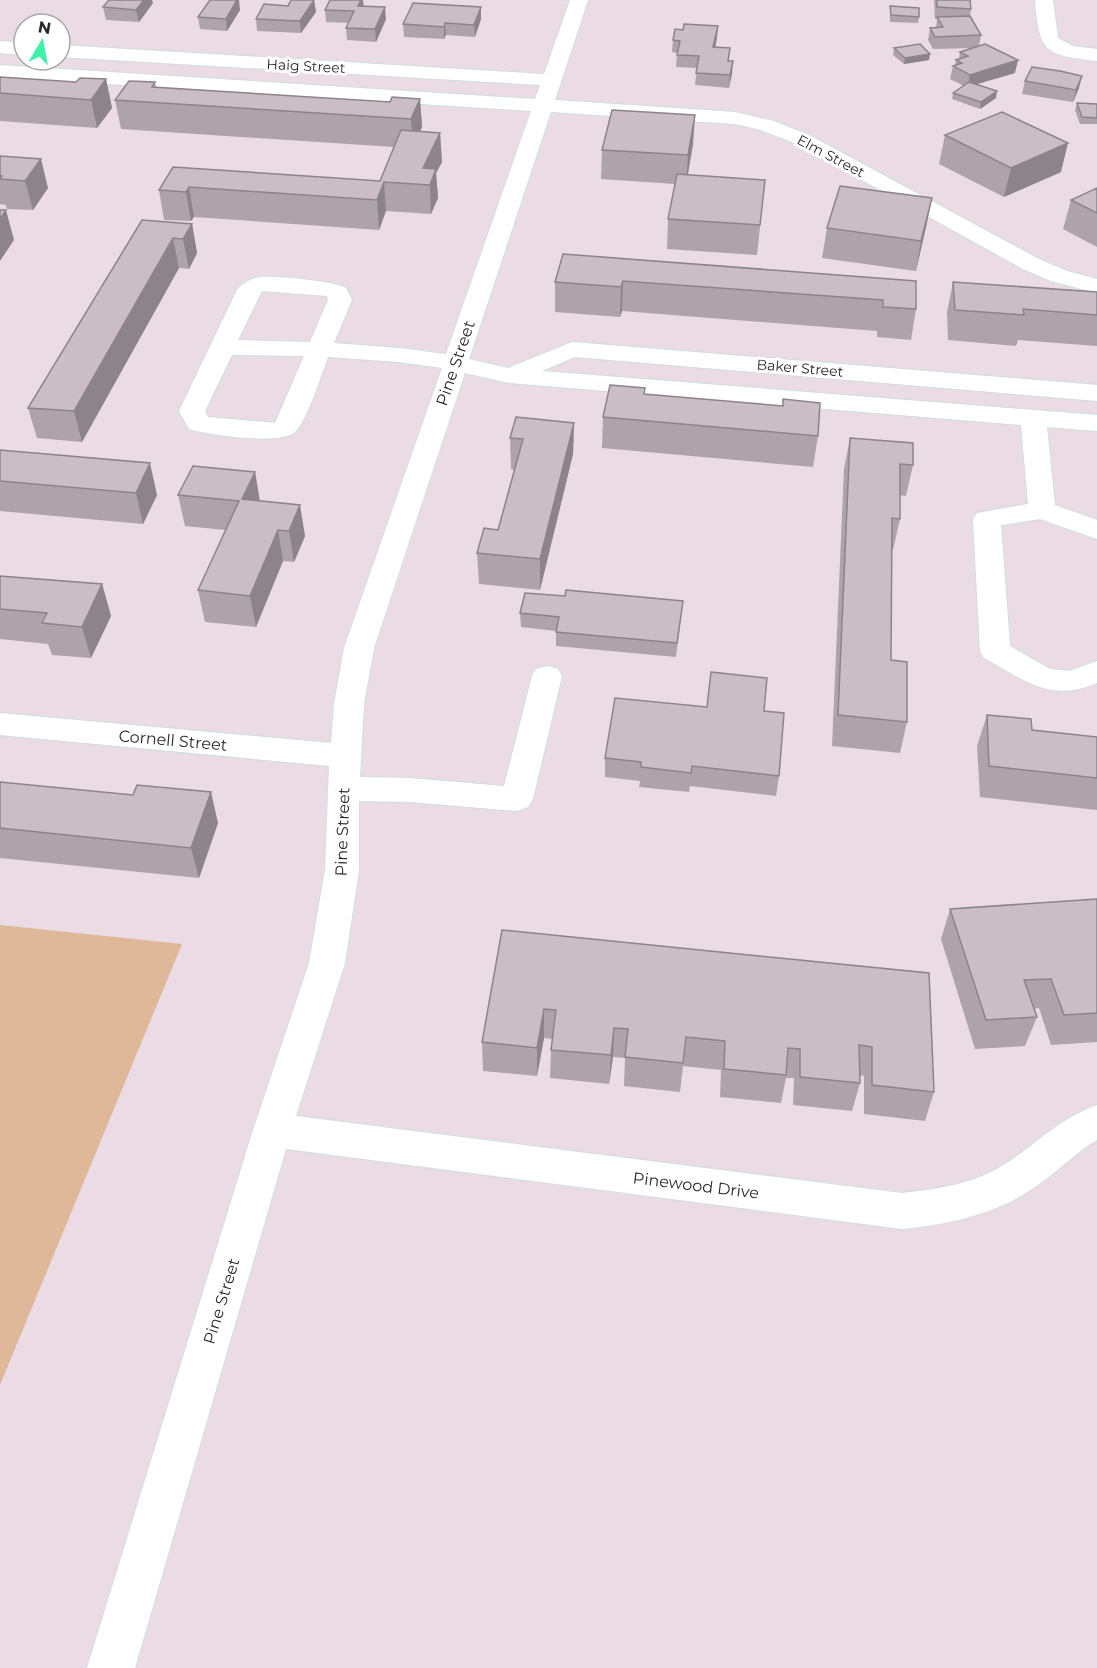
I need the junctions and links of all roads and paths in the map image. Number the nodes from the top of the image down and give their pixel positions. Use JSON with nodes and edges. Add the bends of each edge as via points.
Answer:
{"nodes":[{"id":1,"x":579,"y":0,"type":"edge"},
{"id":2,"x":1044,"y":0,"type":"edge"},
{"id":3,"x":72,"y":52,"type":"edge"},
{"id":4,"x":1097,"y":55,"type":"edge"},
{"id":5,"x":0,"y":71,"type":"edge"},
{"id":6,"x":547,"y":94,"type":"junction"},
{"id":7,"x":1097,"y":286,"type":"edge"},
{"id":8,"x":223,"y":347,"type":"junction"},
{"id":9,"x":318,"y":350,"type":"junction"},
{"id":10,"x":454,"y":364,"type":"junction"},
{"id":11,"x":509,"y":376,"type":"junction"},
{"id":12,"x":1097,"y":393,"type":"edge"},
{"id":13,"x":1032,"y":417,"type":"junction"},
{"id":14,"x":1097,"y":423,"type":"edge"},
{"id":15,"x":1042,"y":510,"type":"junction"},
{"id":16,"x":1097,"y":530,"type":"edge"},
{"id":17,"x":1097,"y":670,"type":"edge"},
{"id":18,"x":547,"y":676,"type":"dead end"},
{"id":19,"x":0,"y":724,"type":"edge"},
{"id":20,"x":345,"y":756,"type":"junction"},
{"id":21,"x":343,"y":789,"type":"junction"},
{"id":22,"x":1097,"y":1122,"type":"edge"},
{"id":23,"x":272,"y":1130,"type":"junction"},
{"id":24,"x":111,"y":1668,"type":"edge"}],
"edges":[{"from":1,"to":6,"type":"street","name":"Pine Street"},
{"from":2,"to":4,"type":"street","via":[[1047,34],[1057,46]]},
{"from":3,"to":6,"type":"street","name":"Haig Street"},
{"from":5,"to":6,"type":"street"},
{"from":6,"to":7,"type":"street","name":"Elm Street","via":[[767,125],[804,140],[1031,264]]},
{"from":6,"to":10,"type":"street","name":"Pine Street"},
{"from":8,"to":9,"type":"street","name":"Baker Street"},
{"from":8,"to":9,"type":"street","via":[[249,290],[262,284],[338,293],[340,300]]},
{"from":8,"to":9,"type":"street","via":[[192,411],[193,418],[198,424],[276,431],[289,423]]},
{"from":9,"to":10,"type":"street","name":"Baker Street","via":[[426,358]]},
{"from":10,"to":11,"type":"street","name":"Baker Street"},
{"from":10,"to":20,"type":"street","name":"Pine Street","via":[[359,648],[348,704]]},
{"from":11,"to":12,"type":"street","name":"Baker Street","via":[[572,349]]},
{"from":11,"to":13,"type":"street","name":"Baker Street"},
{"from":13,"to":14,"type":"street","name":"Baker Street"},
{"from":13,"to":15,"type":"street"},
{"from":15,"to":16,"type":"street"},
{"from":15,"to":17,"type":"street","via":[[987,519],[995,651],[1043,678],[1072,682]]},
{"from":18,"to":21,"type":"street","via":[[516,799]]},
{"from":19,"to":20,"type":"street","name":"Cornell Street"},
{"from":20,"to":21,"type":"street","name":"Pine Street"},
{"from":21,"to":23,"type":"street","name":"Pine Street","via":[[342,870],[327,963]]},
{"from":22,"to":23,"type":"street","name":"Pinewood Drive","via":[[1066,1137],[1014,1180],[977,1198],[902,1211]]},
{"from":23,"to":24,"type":"street","name":"Pine Street"}]}
